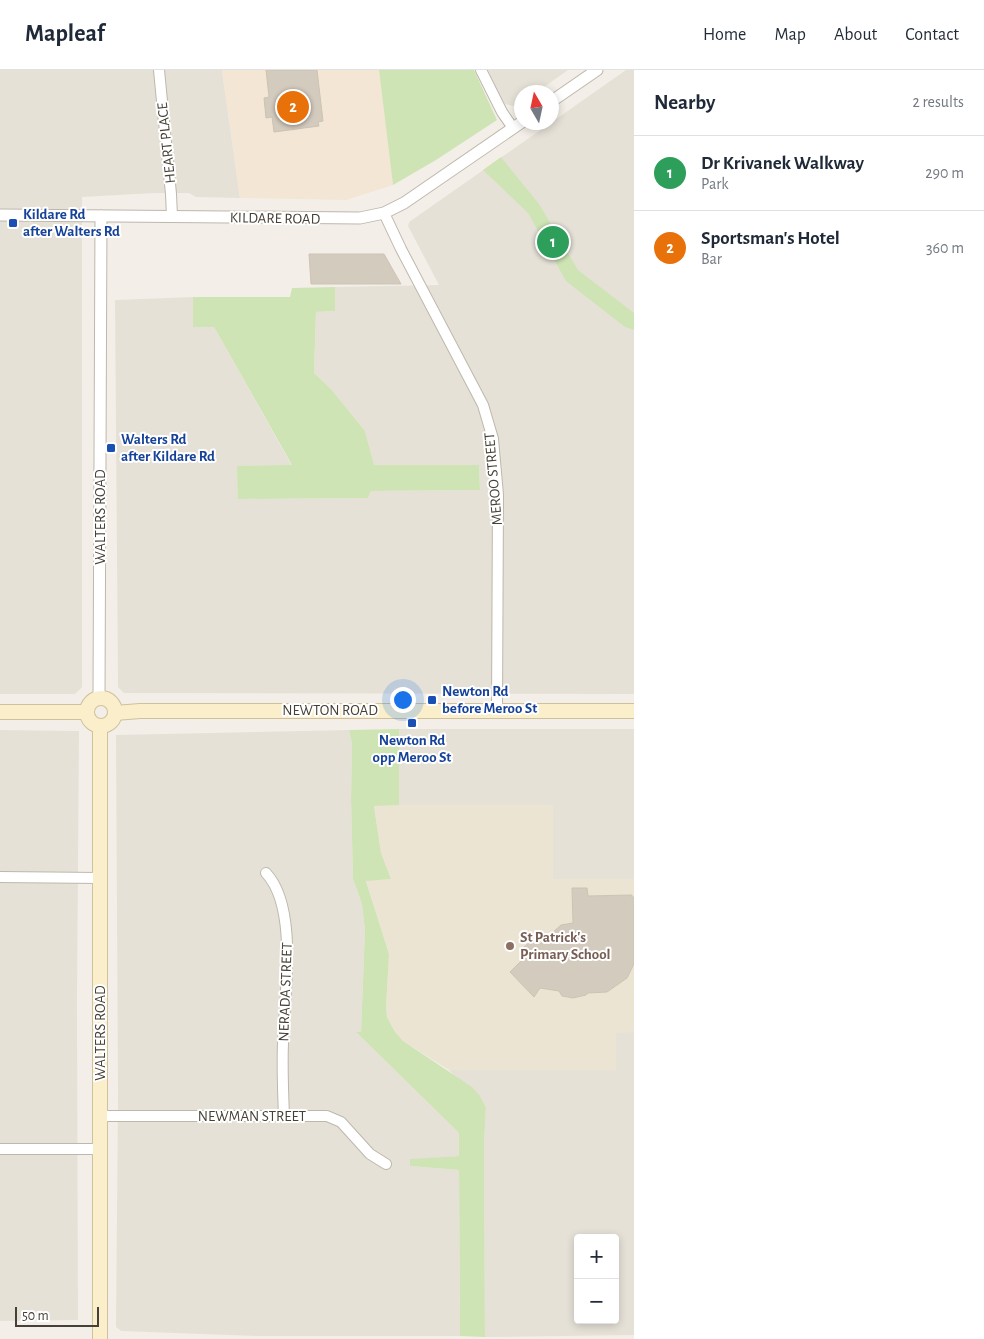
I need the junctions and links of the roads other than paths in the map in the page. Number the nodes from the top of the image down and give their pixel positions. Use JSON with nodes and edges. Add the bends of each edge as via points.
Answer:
{"nodes":[{"id":1,"x":159,"y":70,"type":"edge"},
{"id":2,"x":481,"y":70,"type":"edge"},
{"id":3,"x":597,"y":70,"type":"edge"},
{"id":4,"x":559,"y":96,"type":"edge"},
{"id":5,"x":514,"y":122,"type":"edge"},
{"id":6,"x":514,"y":127,"type":"edge"},
{"id":7,"x":384,"y":213,"type":"junction"},
{"id":8,"x":0,"y":215,"type":"edge"},
{"id":9,"x":101,"y":216,"type":"junction"},
{"id":10,"x":172,"y":216,"type":"junction"},
{"id":11,"x":99,"y":698,"type":"junction"},
{"id":12,"x":496,"y":711,"type":"junction"},
{"id":13,"x":634,"y":711,"type":"edge"},
{"id":14,"x":0,"y":712,"type":"edge"},
{"id":15,"x":86,"y":712,"type":"junction"},
{"id":16,"x":115,"y":713,"type":"junction"},
{"id":17,"x":100,"y":726,"type":"junction"},
{"id":18,"x":266,"y":873,"type":"dead end"},
{"id":19,"x":0,"y":877,"type":"edge"},
{"id":20,"x":100,"y":878,"type":"junction"},
{"id":21,"x":100,"y":1116,"type":"junction"},
{"id":22,"x":284,"y":1116,"type":"junction"},
{"id":23,"x":0,"y":1149,"type":"edge"},
{"id":24,"x":100,"y":1149,"type":"junction"},
{"id":25,"x":386,"y":1164,"type":"dead end"},
{"id":26,"x":100,"y":1339,"type":"edge"}],
"edges":[{"from":1,"to":10,"type":"street","name":"HEART PLACE"},
{"from":2,"to":5,"type":"street","via":[[502,112]]},
{"from":3,"to":4,"type":"street"},
{"from":6,"to":7,"type":"street","name":"KILDARE ROAD","via":[[404,203]]},
{"from":7,"to":10,"type":"street","name":"KILDARE ROAD","via":[[345,219]]},
{"from":7,"to":12,"type":"street","name":"MEROO STREET","via":[[483,405],[493,439],[498,495]]},
{"from":8,"to":9,"type":"street","name":"KILDARE ROAD"},
{"from":9,"to":10,"type":"street","name":"KILDARE ROAD"},
{"from":9,"to":11,"type":"street","name":"WALTERS ROAD"},
{"from":11,"to":15,"type":"main road","via":[[89,704]]},
{"from":11,"to":16,"type":"main road","via":[[108,699]]},
{"from":12,"to":13,"type":"main road","name":"NEWTON ROAD"},
{"from":12,"to":16,"type":"main road","name":"NEWTON ROAD"},
{"from":14,"to":15,"type":"main road"},
{"from":15,"to":17,"type":"main road","via":[[92,723]]},
{"from":16,"to":17,"type":"main road","via":[[112,721]]},
{"from":17,"to":20,"type":"main road","name":"WALTERS ROAD"},
{"from":18,"to":22,"type":"street","name":"NERADA STREET","via":[[276,888],[288,936],[283,1046]]},
{"from":19,"to":20,"type":"street"},
{"from":20,"to":21,"type":"main road","name":"WALTERS ROAD"},
{"from":21,"to":22,"type":"street","name":"NEWMAN STREET"},
{"from":21,"to":24,"type":"main road","name":"WALTERS ROAD"},
{"from":22,"to":25,"type":"street","name":"NEWMAN STREET","via":[[332,1117],[341,1122],[370,1154]]},
{"from":23,"to":24,"type":"street"},
{"from":24,"to":26,"type":"main road","name":"WALTERS ROAD"}]}
